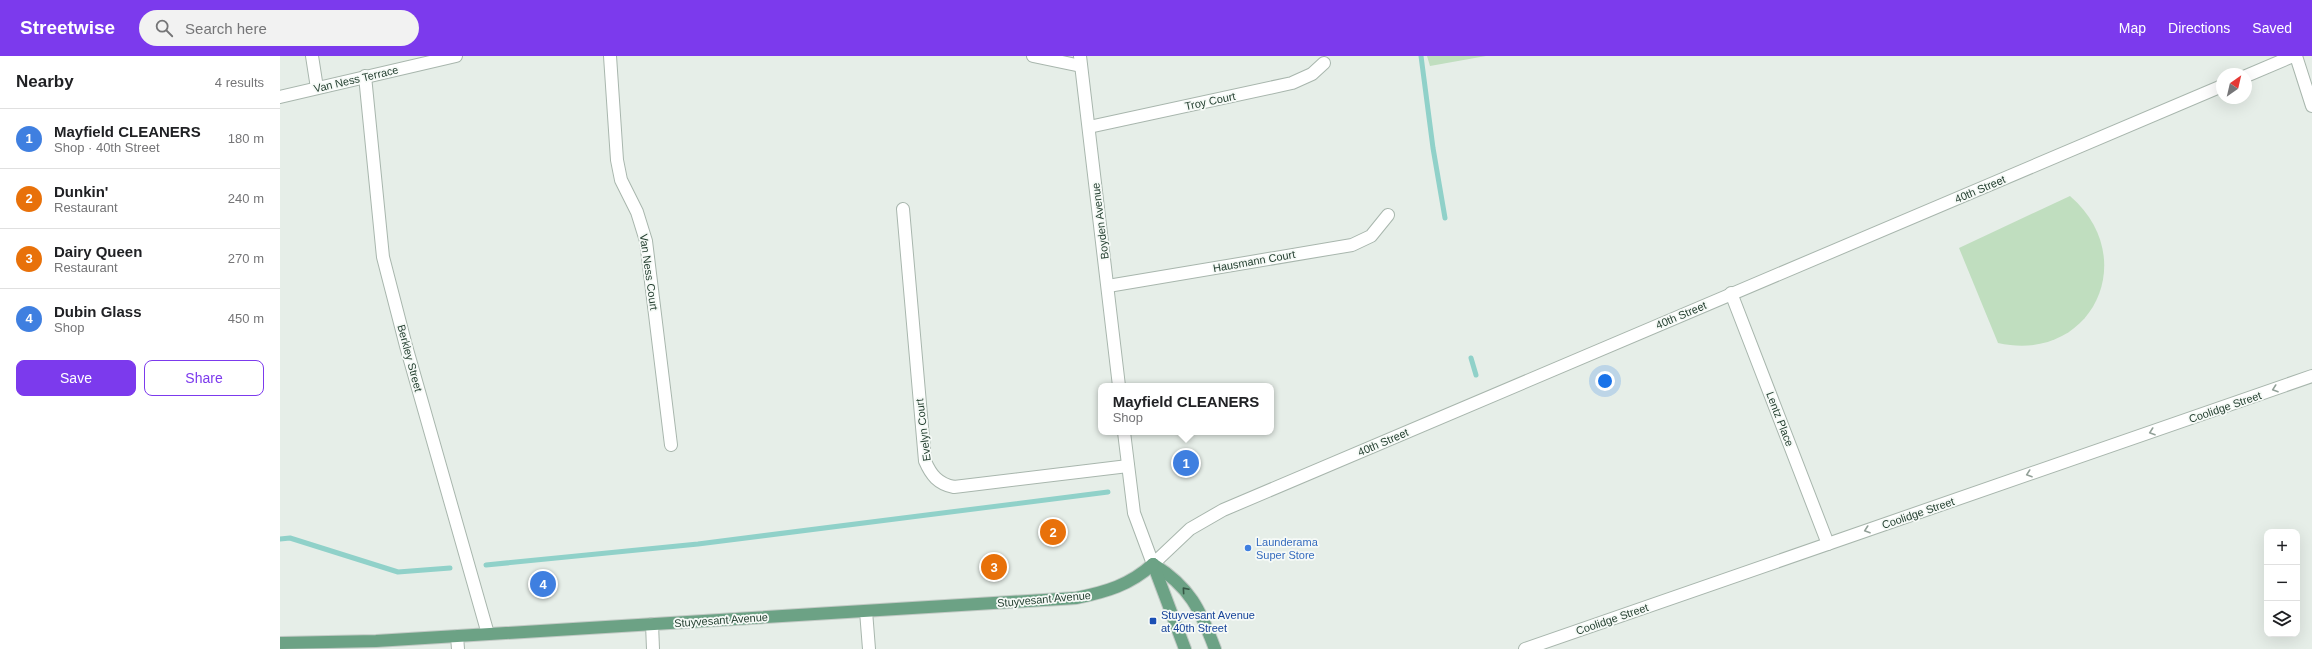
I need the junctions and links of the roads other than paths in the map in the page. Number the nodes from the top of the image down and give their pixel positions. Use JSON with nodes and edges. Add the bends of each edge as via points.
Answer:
{"nodes":[{"id":1,"x":312,"y":56,"type":"edge"},
{"id":2,"x":456,"y":56,"type":"edge"},
{"id":3,"x":610,"y":56,"type":"edge"},
{"id":4,"x":1033,"y":56,"type":"edge"},
{"id":5,"x":2293,"y":56,"type":"edge"},
{"id":6,"x":2296,"y":56,"type":"edge"},
{"id":7,"x":1081,"y":61,"type":"edge"},
{"id":8,"x":1324,"y":62,"type":"dead end"},
{"id":9,"x":2252,"y":73,"type":"edge"},
{"id":10,"x":365,"y":76,"type":"junction"},
{"id":11,"x":317,"y":88,"type":"junction"},
{"id":12,"x":2216,"y":89,"type":"edge"},
{"id":13,"x":280,"y":98,"type":"edge"},
{"id":14,"x":2312,"y":106,"type":"edge"},
{"id":15,"x":1089,"y":127,"type":"junction"},
{"id":16,"x":903,"y":209,"type":"dead end"},
{"id":17,"x":1388,"y":215,"type":"dead end"},
{"id":18,"x":1108,"y":286,"type":"junction"},
{"id":19,"x":1731,"y":293,"type":"junction"},
{"id":20,"x":2312,"y":376,"type":"edge"},
{"id":21,"x":1119,"y":383,"type":"edge"},
{"id":22,"x":1124,"y":435,"type":"edge"},
{"id":23,"x":671,"y":445,"type":"dead end"},
{"id":24,"x":1128,"y":466,"type":"junction"},
{"id":25,"x":1828,"y":544,"type":"junction"},
{"id":26,"x":1152,"y":564,"type":"junction"},
{"id":27,"x":866,"y":611,"type":"junction"},
{"id":28,"x":652,"y":624,"type":"junction"},
{"id":29,"x":488,"y":634,"type":"junction"},
{"id":30,"x":457,"y":636,"type":"junction"},
{"id":31,"x":280,"y":643,"type":"edge"},
{"id":32,"x":458,"y":649,"type":"edge"},
{"id":33,"x":654,"y":649,"type":"edge"},
{"id":34,"x":869,"y":649,"type":"edge"},
{"id":35,"x":1185,"y":649,"type":"edge"},
{"id":36,"x":1215,"y":649,"type":"edge"},
{"id":37,"x":1525,"y":649,"type":"edge"}],
"edges":[{"from":1,"to":11,"type":"street"},
{"from":2,"to":10,"type":"street","name":"Van Ness Terrace"},
{"from":3,"to":23,"type":"street","name":"Van Ness Court","via":[[618,160],[622,180],[637,212],[646,240]]},
{"from":4,"to":7,"type":"street"},
{"from":5,"to":9,"type":"street"},
{"from":6,"to":14,"type":"street"},
{"from":7,"to":15,"type":"street","name":"Boyden Avenue"},
{"from":8,"to":15,"type":"street","name":"Troy Court","via":[[1312,74],[1292,83]]},
{"from":10,"to":11,"type":"street","name":"Van Ness Terrace"},
{"from":10,"to":29,"type":"street","name":"Berkley Street","via":[[384,257],[406,346]]},
{"from":11,"to":13,"type":"street","name":"Van Ness Terrace"},
{"from":12,"to":19,"type":"street","name":"40th Street"},
{"from":15,"to":18,"type":"street","name":"Boyden Avenue"},
{"from":16,"to":24,"type":"street","name":"Evelyn Court","via":[[925,461],[936,479],[954,487]]},
{"from":17,"to":18,"type":"street","name":"Hausmann Court","via":[[1371,236],[1352,245]]},
{"from":18,"to":21,"type":"street","name":"Boyden Avenue"},
{"from":19,"to":25,"type":"street","name":"Lentz Place"},
{"from":19,"to":26,"type":"street","name":"40th Street","via":[[1223,510],[1190,529]]},
{"from":20,"to":25,"type":"street","name":"Coolidge Street","one_way":true},
{"from":22,"to":24,"type":"street"},
{"from":24,"to":26,"type":"street","via":[[1134,514]]},
{"from":25,"to":37,"type":"street","name":"Coolidge Street"},
{"from":26,"to":27,"type":"main road","name":"Stuyvesant Avenue","via":[[1143,573],[1117,588],[1076,598]]},
{"from":26,"to":35,"type":"main road"},
{"from":36,"to":26,"type":"main road","one_way":true,"via":[[1203,617],[1186,590]]},
{"from":27,"to":28,"type":"main road","name":"Stuyvesant Avenue"},
{"from":27,"to":34,"type":"street"},
{"from":28,"to":29,"type":"main road","name":"Stuyvesant Avenue"},
{"from":28,"to":33,"type":"street"},
{"from":29,"to":30,"type":"main road","name":"Stuyvesant Avenue"},
{"from":30,"to":31,"type":"main road","name":"Stuyvesant Avenue"},
{"from":30,"to":32,"type":"street"}]}
